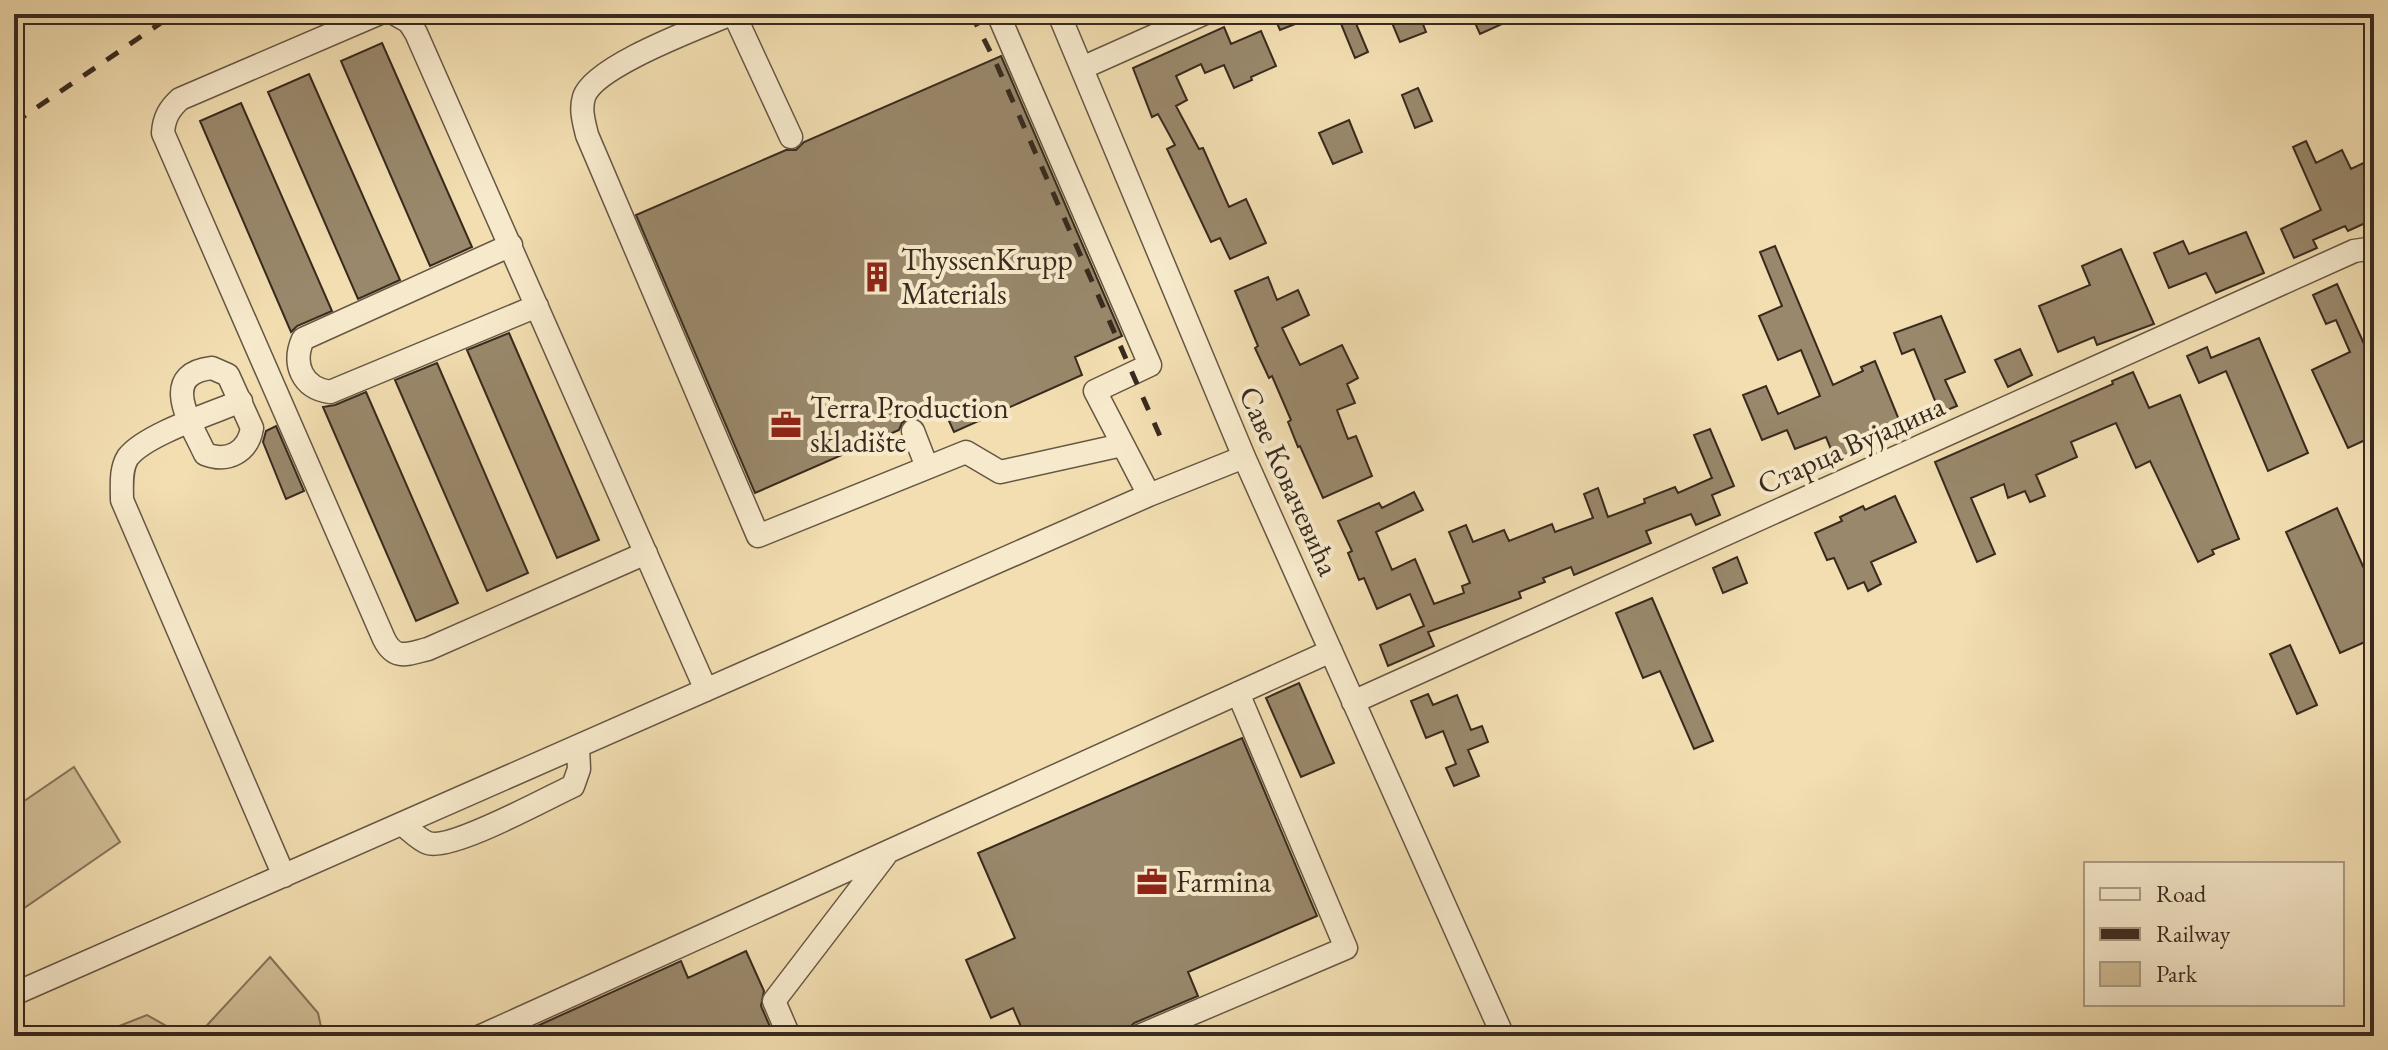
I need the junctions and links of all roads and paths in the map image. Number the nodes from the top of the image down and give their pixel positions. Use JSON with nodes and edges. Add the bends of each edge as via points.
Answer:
{"nodes":[{"id":1,"x":378,"y":14,"type":"edge"},
{"id":2,"x":395,"y":14,"type":"edge"},
{"id":3,"x":732,"y":14,"type":"edge"},
{"id":4,"x":998,"y":14,"type":"edge"},
{"id":5,"x":1059,"y":14,"type":"edge"},
{"id":6,"x":1203,"y":14,"type":"edge"},
{"id":7,"x":1082,"y":68,"type":"junction"},
{"id":8,"x":791,"y":137,"type":"dead end"},
{"id":9,"x":511,"y":245,"type":"junction"},
{"id":10,"x":2374,"y":248,"type":"edge"},
{"id":11,"x":537,"y":306,"type":"junction"},
{"id":12,"x":241,"y":401,"type":"junction"},
{"id":13,"x":190,"y":423,"type":"junction"},
{"id":14,"x":913,"y":431,"type":"dead end"},
{"id":15,"x":1122,"y":445,"type":"junction"},
{"id":16,"x":1244,"y":457,"type":"junction"},
{"id":17,"x":927,"y":467,"type":"junction"},
{"id":18,"x":1149,"y":495,"type":"junction"},
{"id":19,"x":646,"y":553,"type":"junction"},
{"id":20,"x":1331,"y":651,"type":"junction"},
{"id":21,"x":706,"y":690,"type":"junction"},
{"id":22,"x":1238,"y":693,"type":"junction"},
{"id":23,"x":1353,"y":702,"type":"junction"},
{"id":24,"x":578,"y":747,"type":"junction"},
{"id":25,"x":402,"y":824,"type":"junction"},
{"id":26,"x":888,"y":852,"type":"junction"},
{"id":27,"x":284,"y":876,"type":"junction"},
{"id":28,"x":14,"y":994,"type":"edge"},
{"id":29,"x":481,"y":1036,"type":"edge"},
{"id":30,"x":789,"y":1036,"type":"edge"},
{"id":31,"x":1139,"y":1036,"type":"edge"},
{"id":32,"x":1503,"y":1036,"type":"edge"}],
"edges":[{"from":1,"to":19,"type":"street","via":[[180,99],[170,108],[163,133],[384,639],[398,654],[428,649]]},
{"from":2,"to":9,"type":"street","via":[[416,33]]},
{"from":3,"to":8,"type":"street"},
{"from":3,"to":17,"type":"street","via":[[618,65],[584,95],[582,113],[758,536]]},
{"from":4,"to":15,"type":"street","via":[[1150,365],[1095,391]]},
{"from":5,"to":7,"type":"street","name":"Саве Ковачевића"},
{"from":6,"to":7,"type":"street"},
{"from":7,"to":16,"type":"street","name":"Саве Ковачевића"},
{"from":9,"to":11,"type":"street"},
{"from":9,"to":11,"type":"street","via":[[303,339],[298,351],[303,378],[330,392]]},
{"from":10,"to":23,"type":"street","name":"Старца Вујадина","via":[[2354,251]]},
{"from":11,"to":19,"type":"street"},
{"from":12,"to":13,"type":"street"},
{"from":12,"to":13,"type":"street","via":[[228,375],[200,369],[182,386],[180,398]]},
{"from":12,"to":13,"type":"street","via":[[251,435],[240,452],[229,457],[205,454]]},
{"from":13,"to":27,"type":"street","via":[[149,440],[127,458],[122,500]]},
{"from":14,"to":17,"type":"street"},
{"from":15,"to":17,"type":"street","via":[[1000,472],[966,452]]},
{"from":15,"to":18,"type":"street"},
{"from":16,"to":18,"type":"street"},
{"from":16,"to":20,"type":"street","name":"Саве Ковачевића"},
{"from":18,"to":21,"type":"street"},
{"from":19,"to":21,"type":"street"},
{"from":20,"to":22,"type":"street"},
{"from":20,"to":23,"type":"street","name":"Саве Ковачевића"},
{"from":21,"to":24,"type":"street"},
{"from":22,"to":26,"type":"street"},
{"from":22,"to":31,"type":"street","via":[[1346,948]]},
{"from":23,"to":32,"type":"street","name":"Саве Ковачевића"},
{"from":24,"to":25,"type":"street"},
{"from":24,"to":25,"type":"street","via":[[573,786],[463,838],[428,843]]},
{"from":25,"to":27,"type":"street"},
{"from":26,"to":29,"type":"street"},
{"from":26,"to":30,"type":"street","via":[[774,1001]]},
{"from":27,"to":28,"type":"street"}]}
